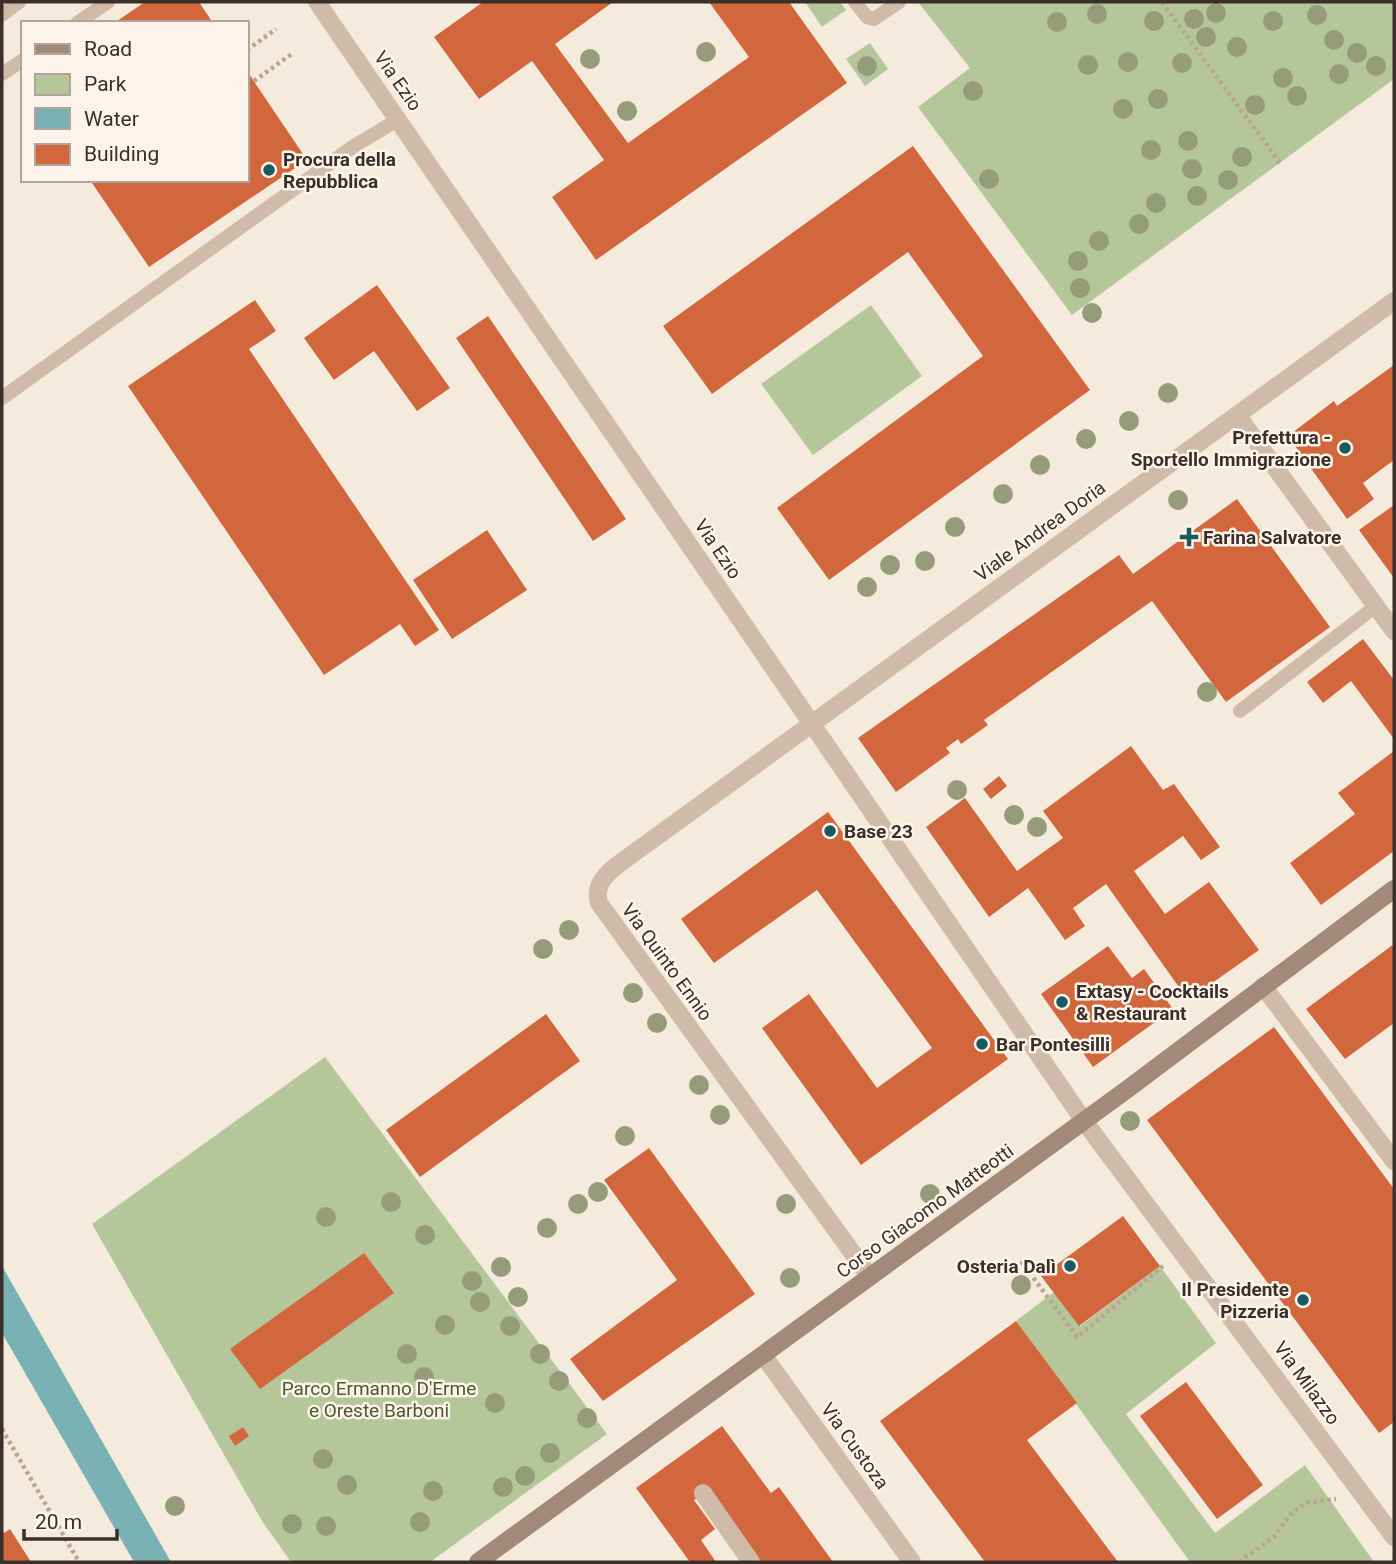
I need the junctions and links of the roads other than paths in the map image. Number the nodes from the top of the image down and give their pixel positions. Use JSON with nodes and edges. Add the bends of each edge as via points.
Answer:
{"nodes":[{"id":1,"x":19,"y":2,"type":"edge"},
{"id":2,"x":108,"y":2,"type":"edge"},
{"id":3,"x":317,"y":2,"type":"edge"},
{"id":4,"x":855,"y":2,"type":"edge"},
{"id":5,"x":899,"y":2,"type":"edge"},
{"id":6,"x":2,"y":15,"type":"edge"},
{"id":7,"x":80,"y":21,"type":"edge"},
{"id":8,"x":21,"y":61,"type":"edge"},
{"id":9,"x":2,"y":74,"type":"edge"},
{"id":10,"x":399,"y":119,"type":"junction"},
{"id":11,"x":1394,"y":300,"type":"edge"},
{"id":12,"x":2,"y":398,"type":"edge"},
{"id":13,"x":1237,"y":415,"type":"junction"},
{"id":14,"x":1376,"y":606,"type":"junction"},
{"id":15,"x":1394,"y":632,"type":"edge"},
{"id":16,"x":1240,"y":711,"type":"dead end"},
{"id":17,"x":812,"y":722,"type":"junction"},
{"id":18,"x":1394,"y":889,"type":"edge"},
{"id":19,"x":1263,"y":986,"type":"junction"},
{"id":20,"x":1084,"y":1121,"type":"junction"},
{"id":21,"x":1394,"y":1161,"type":"edge"},
{"id":22,"x":870,"y":1277,"type":"junction"},
{"id":23,"x":763,"y":1355,"type":"junction"},
{"id":24,"x":703,"y":1493,"type":"dead end"},
{"id":25,"x":1394,"y":1537,"type":"edge"},
{"id":26,"x":478,"y":1562,"type":"edge"},
{"id":27,"x":751,"y":1562,"type":"edge"},
{"id":28,"x":912,"y":1562,"type":"edge"}],
"edges":[{"from":1,"to":6,"type":"lane"},
{"from":2,"to":7,"type":"lane"},
{"from":3,"to":10,"type":"street","name":"Via Ezio"},
{"from":4,"to":5,"type":"lane","via":[[874,19]]},
{"from":8,"to":9,"type":"lane"},
{"from":10,"to":12,"type":"lane","via":[[354,146]]},
{"from":10,"to":17,"type":"street","name":"Via Ezio"},
{"from":11,"to":13,"type":"street","name":"Viale Andrea Doria"},
{"from":13,"to":14,"type":"street"},
{"from":13,"to":17,"type":"street","name":"Viale Andrea Doria"},
{"from":14,"to":15,"type":"street"},
{"from":14,"to":16,"type":"lane"},
{"from":17,"to":20,"type":"street","name":"Via Ezio"},
{"from":17,"to":22,"type":"street","name":"Via Quinto Ennio","via":[[616,866],[596,894]]},
{"from":18,"to":19,"type":"main road","name":"Corso Giacomo Matteotti"},
{"from":19,"to":20,"type":"main road","name":"Corso Giacomo Matteotti"},
{"from":19,"to":21,"type":"street"},
{"from":20,"to":22,"type":"main road","name":"Corso Giacomo Matteotti"},
{"from":20,"to":25,"type":"street","name":"Via Milazzo"},
{"from":22,"to":23,"type":"main road","name":"Corso Giacomo Matteotti"},
{"from":23,"to":26,"type":"main road","name":"Corso Giacomo Matteotti"},
{"from":23,"to":28,"type":"street","name":"Via Custoza"},
{"from":24,"to":27,"type":"street"}]}
